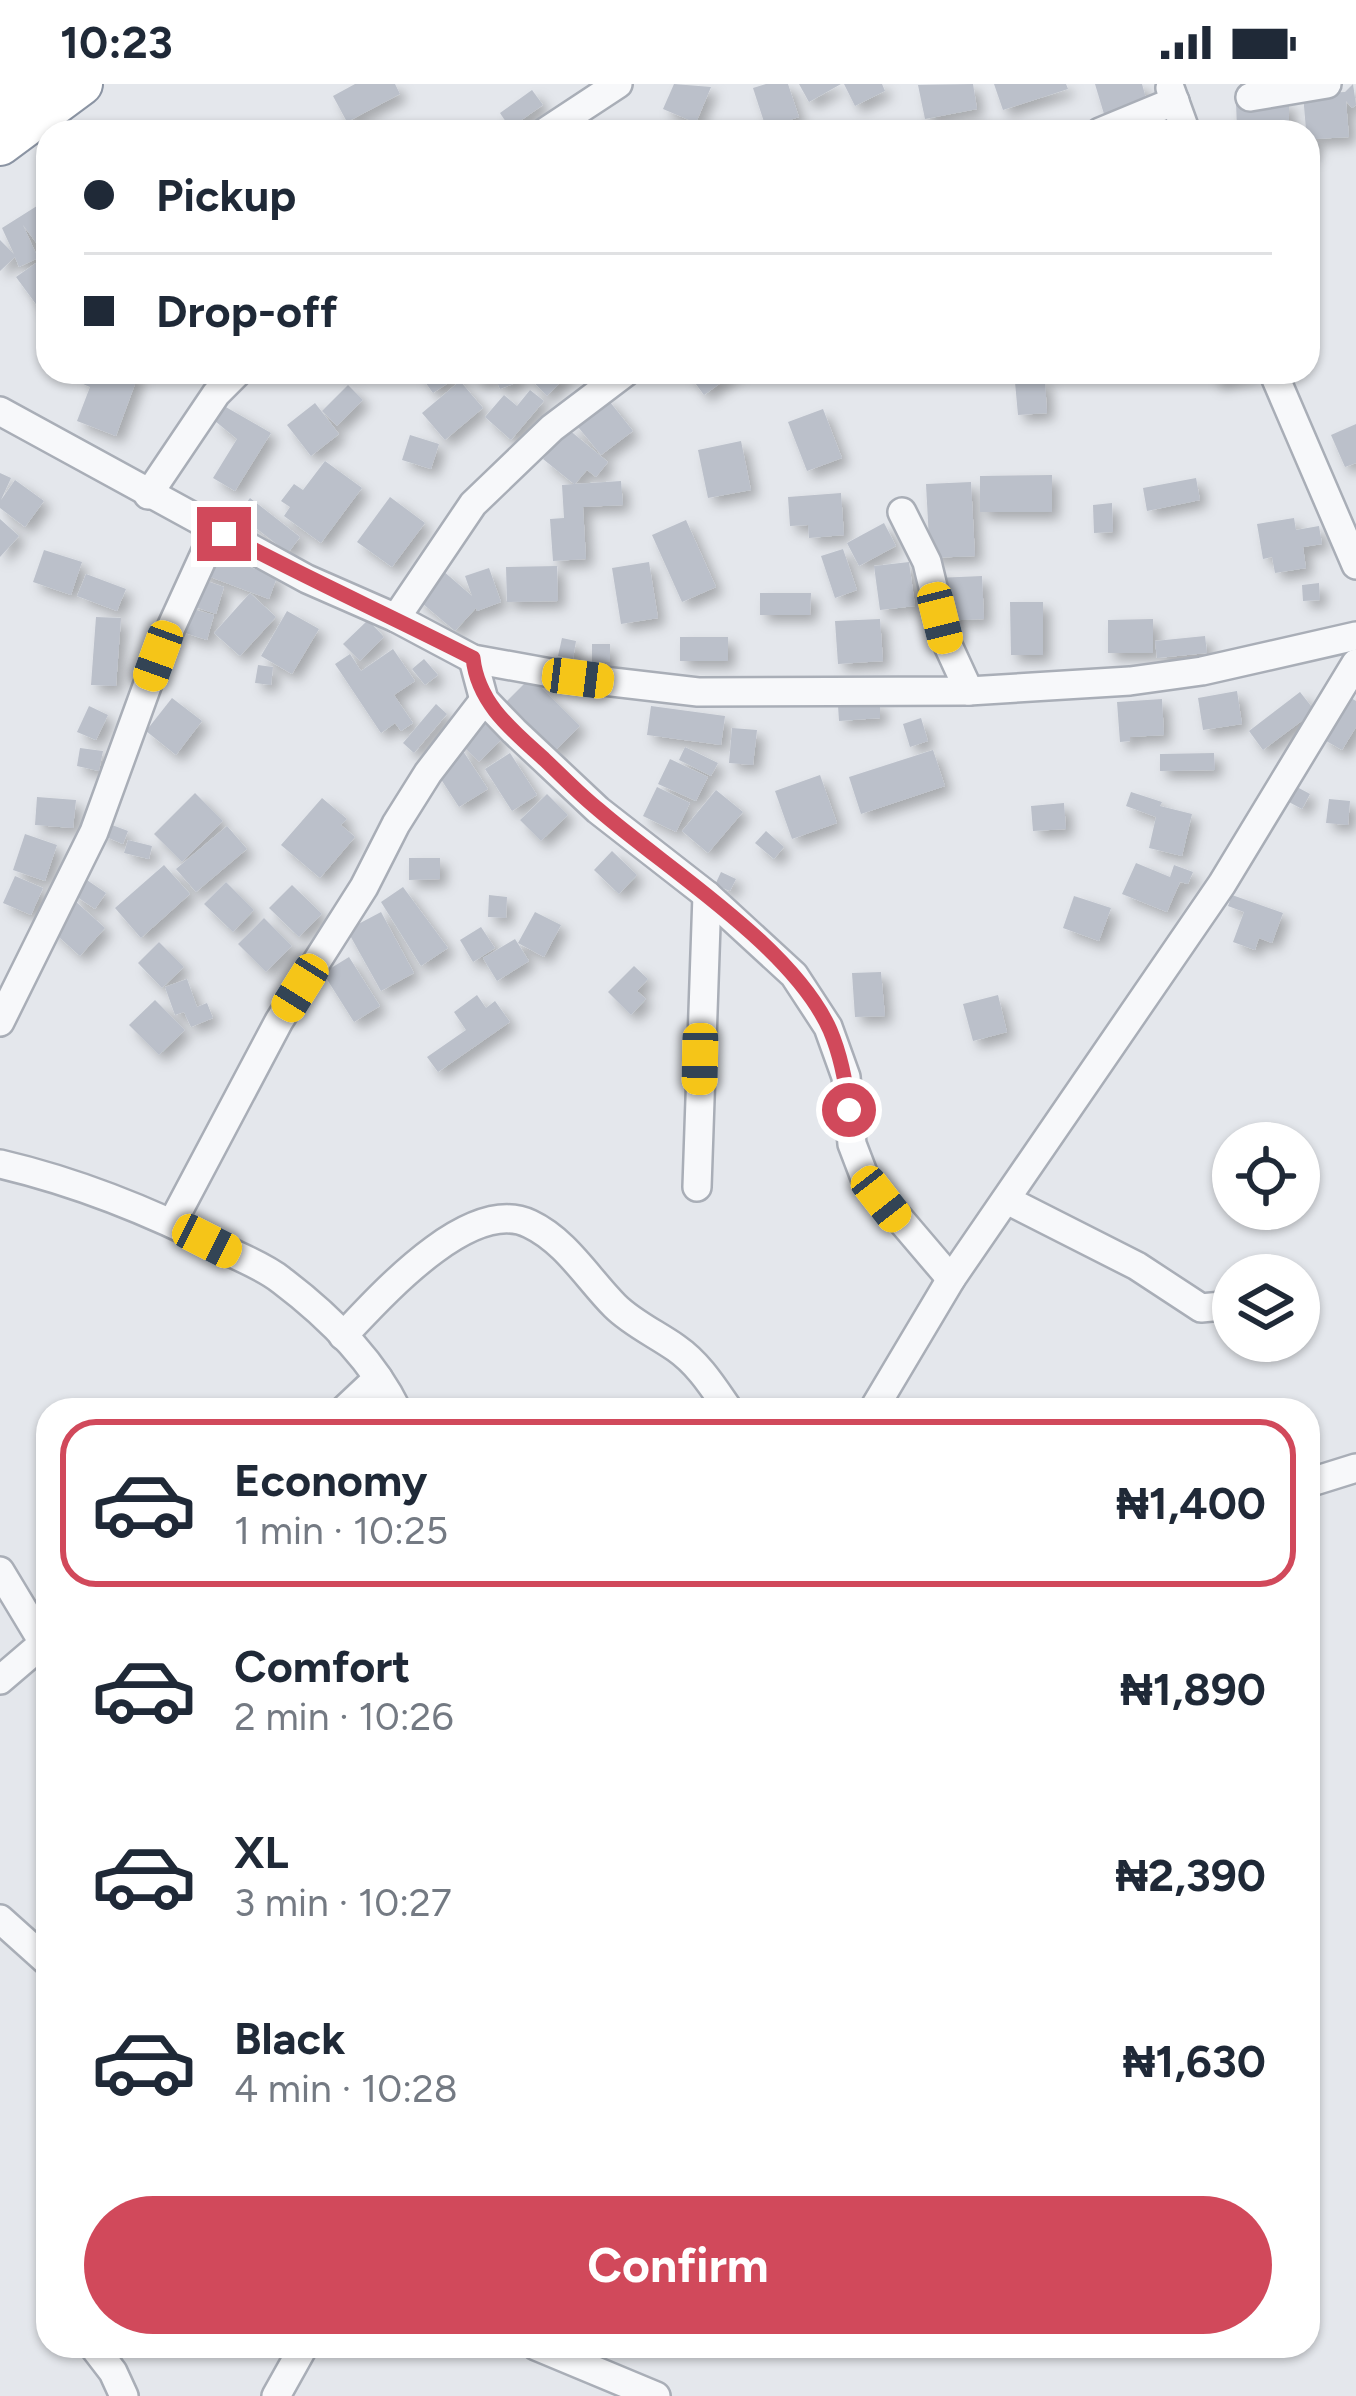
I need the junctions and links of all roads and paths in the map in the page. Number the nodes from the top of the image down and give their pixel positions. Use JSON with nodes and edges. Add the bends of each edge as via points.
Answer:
{"nodes":[{"id":1,"x":32,"y":84,"type":"edge"},
{"id":2,"x":81,"y":84,"type":"edge"},
{"id":3,"x":618,"y":84,"type":"edge"},
{"id":4,"x":1328,"y":84,"type":"edge"},
{"id":5,"x":1172,"y":92,"type":"edge"},
{"id":6,"x":1250,"y":98,"type":"dead end"},
{"id":7,"x":0,"y":107,"type":"edge"},
{"id":8,"x":563,"y":120,"type":"edge"},
{"id":9,"x":1122,"y":120,"type":"edge"},
{"id":10,"x":0,"y":144,"type":"edge"},
{"id":11,"x":226,"y":384,"type":"edge"},
{"id":12,"x":610,"y":384,"type":"edge"},
{"id":13,"x":1279,"y":384,"type":"edge"},
{"id":14,"x":0,"y":411,"type":"edge"},
{"id":15,"x":148,"y":495,"type":"junction"},
{"id":16,"x":902,"y":512,"type":"dead end"},
{"id":17,"x":216,"y":530,"type":"junction"},
{"id":18,"x":1356,"y":566,"type":"edge"},
{"id":19,"x":396,"y":618,"type":"junction"},
{"id":20,"x":1356,"y":636,"type":"edge"},
{"id":21,"x":473,"y":658,"type":"junction"},
{"id":22,"x":1356,"y":663,"type":"edge"},
{"id":23,"x":968,"y":691,"type":"junction"},
{"id":24,"x":484,"y":700,"type":"junction"},
{"id":25,"x":707,"y":896,"type":"junction"},
{"id":26,"x":0,"y":1022,"type":"edge"},
{"id":27,"x":0,"y":1165,"type":"edge"},
{"id":28,"x":697,"y":1187,"type":"dead end"},
{"id":29,"x":1007,"y":1200,"type":"junction"},
{"id":30,"x":172,"y":1223,"type":"junction"},
{"id":31,"x":951,"y":1279,"type":"junction"},
{"id":32,"x":1212,"y":1307,"type":"edge"},
{"id":33,"x":344,"y":1336,"type":"junction"},
{"id":34,"x":378,"y":1378,"type":"junction"},
{"id":35,"x":357,"y":1398,"type":"edge"},
{"id":36,"x":390,"y":1398,"type":"edge"},
{"id":37,"x":721,"y":1398,"type":"edge"},
{"id":38,"x":880,"y":1398,"type":"edge"},
{"id":39,"x":1356,"y":1468,"type":"edge"},
{"id":40,"x":1320,"y":1479,"type":"edge"},
{"id":41,"x":0,"y":1571,"type":"edge"},
{"id":42,"x":36,"y":1626,"type":"edge"},
{"id":43,"x":36,"y":1649,"type":"edge"},
{"id":44,"x":0,"y":1680,"type":"edge"},
{"id":45,"x":0,"y":1919,"type":"edge"},
{"id":46,"x":36,"y":1951,"type":"edge"},
{"id":47,"x":102,"y":2358,"type":"edge"},
{"id":48,"x":297,"y":2358,"type":"edge"},
{"id":49,"x":565,"y":2358,"type":"edge"},
{"id":50,"x":124,"y":2396,"type":"edge"},
{"id":51,"x":276,"y":2396,"type":"edge"},
{"id":52,"x":656,"y":2396,"type":"edge"}],
"edges":[{"from":1,"to":7,"type":"highway"},
{"from":2,"to":10,"type":"highway"},
{"from":3,"to":8,"type":"street"},
{"from":4,"to":6,"type":"street"},
{"from":5,"to":9,"type":"street"},
{"from":11,"to":15,"type":"street"},
{"from":12,"to":19,"type":"street","via":[[473,504]]},
{"from":13,"to":18,"type":"street"},
{"from":14,"to":15,"type":"street"},
{"from":15,"to":17,"type":"street"},
{"from":16,"to":23,"type":"street","via":[[927,562]]},
{"from":17,"to":19,"type":"street"},
{"from":17,"to":26,"type":"street","via":[[158,656],[94,832]]},
{"from":19,"to":21,"type":"street"},
{"from":20,"to":23,"type":"street","via":[[1202,671]]},
{"from":21,"to":23,"type":"street","via":[[698,692]]},
{"from":21,"to":24,"type":"street"},
{"from":22,"to":29,"type":"street","via":[[1222,884]]},
{"from":24,"to":25,"type":"street","via":[[598,810]]},
{"from":24,"to":30,"type":"street","via":[[396,824]]},
{"from":25,"to":28,"type":"street"},
{"from":25,"to":31,"type":"street","via":[[794,975],[829,1027],[865,1178]]},
{"from":27,"to":30,"type":"street"},
{"from":29,"to":31,"type":"street"},
{"from":29,"to":32,"type":"street","via":[[1201,1308]]},
{"from":30,"to":33,"type":"street","via":[[278,1277]]},
{"from":31,"to":38,"type":"street"},
{"from":33,"to":34,"type":"street"},
{"from":33,"to":37,"type":"street","via":[[397,1279],[466,1230],[496,1219],[526,1221],[554,1239],[618,1310],[699,1367]]},
{"from":34,"to":35,"type":"street"},
{"from":34,"to":36,"type":"street"},
{"from":39,"to":40,"type":"street"},
{"from":41,"to":42,"type":"street"},
{"from":43,"to":44,"type":"street"},
{"from":45,"to":46,"type":"street"},
{"from":47,"to":50,"type":"street"},
{"from":48,"to":51,"type":"street"},
{"from":49,"to":52,"type":"street"}]}
